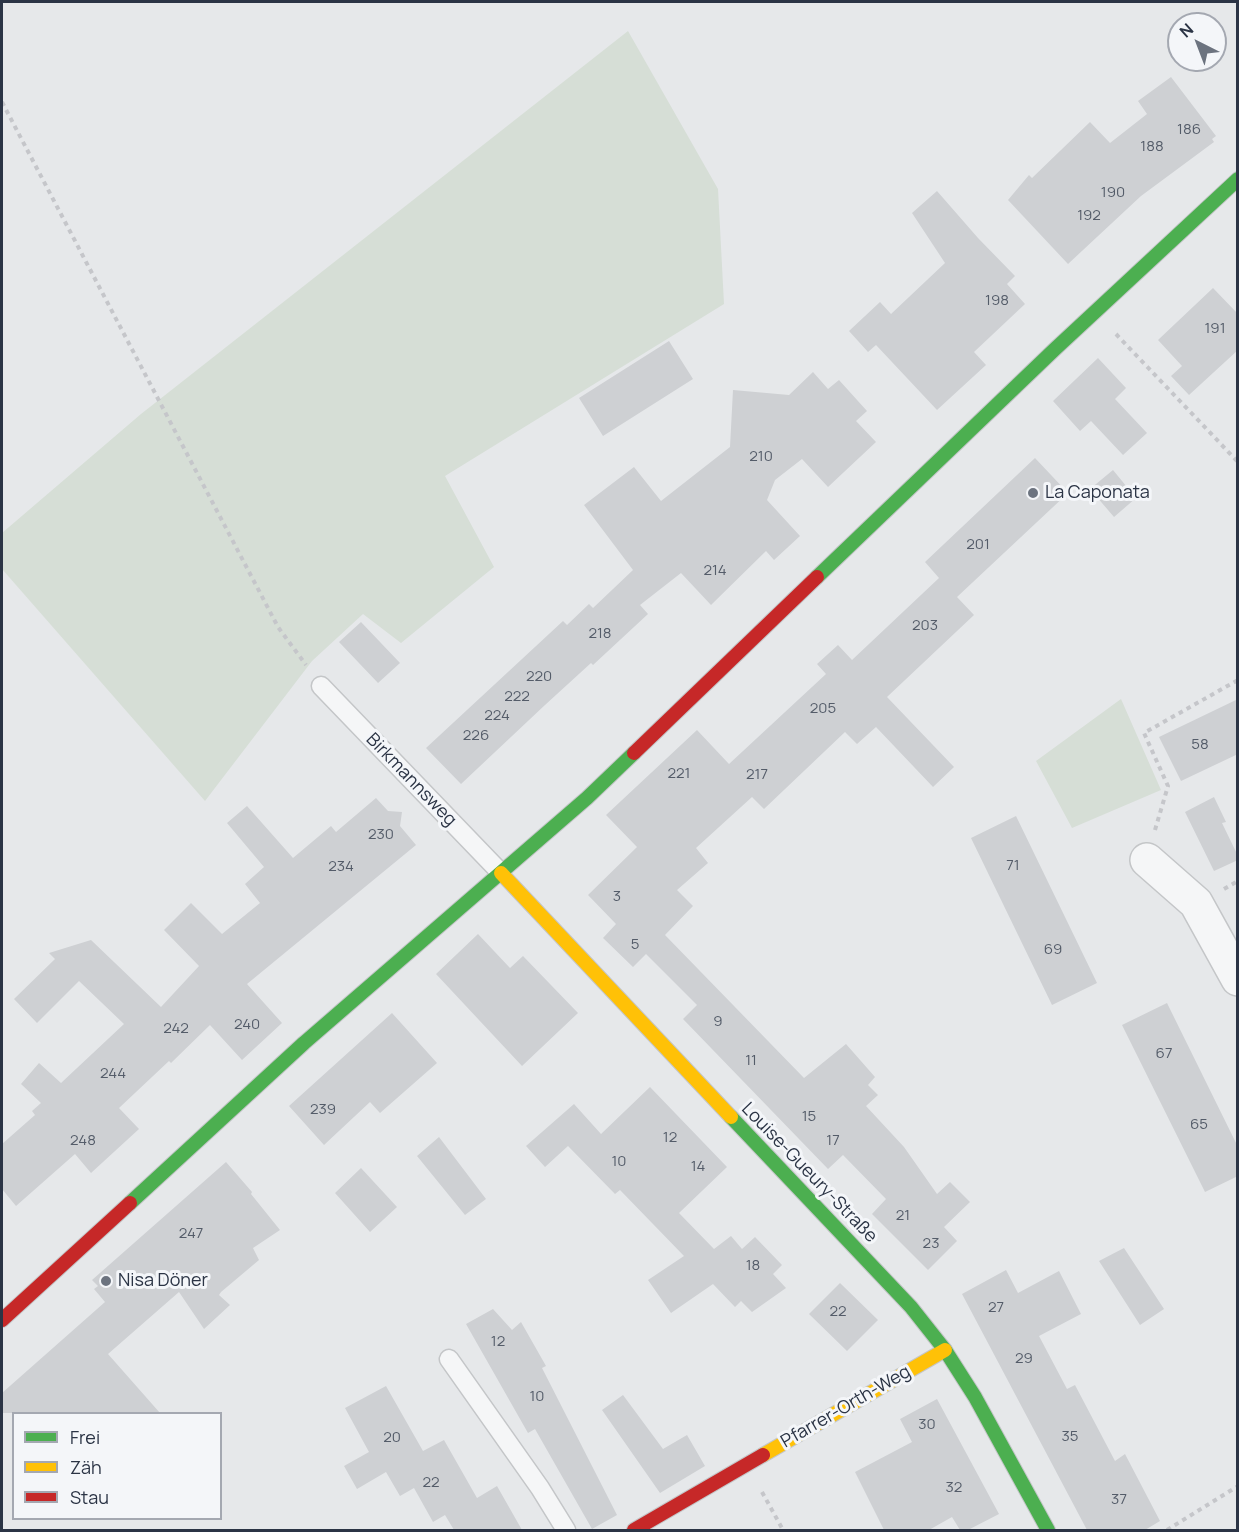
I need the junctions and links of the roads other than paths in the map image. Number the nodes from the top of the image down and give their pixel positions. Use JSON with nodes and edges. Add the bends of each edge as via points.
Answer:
{"nodes":[{"id":1,"x":1238,"y":179,"type":"edge"},
{"id":2,"x":321,"y":686,"type":"road end"},
{"id":3,"x":1147,"y":860,"type":"road end"},
{"id":4,"x":501,"y":873,"type":"junction"},
{"id":5,"x":1238,"y":978,"type":"edge"},
{"id":6,"x":2,"y":1320,"type":"edge"},
{"id":7,"x":945,"y":1350,"type":"junction"},
{"id":8,"x":449,"y":1359,"type":"dead end"},
{"id":9,"x":566,"y":1530,"type":"edge"},
{"id":10,"x":634,"y":1530,"type":"edge"},
{"id":11,"x":1048,"y":1530,"type":"edge"}],
"edges":[{"from":1,"to":4,"type":"main road","via":[[587,798]]},
{"from":2,"to":4,"type":"lane","name":"Birkmannsweg"},
{"from":3,"to":5,"type":"street","via":[[1196,903]]},
{"from":4,"to":6,"type":"main road","via":[[304,1043]]},
{"from":4,"to":7,"type":"main road","name":"Louise-Gueury-Straße","via":[[904,1299]]},
{"from":7,"to":10,"type":"main road","name":"Pfarrer-Orth-Weg"},
{"from":7,"to":11,"type":"main road","name":"Louise-Gueury-Straße"},
{"from":8,"to":9,"type":"lane"}]}
